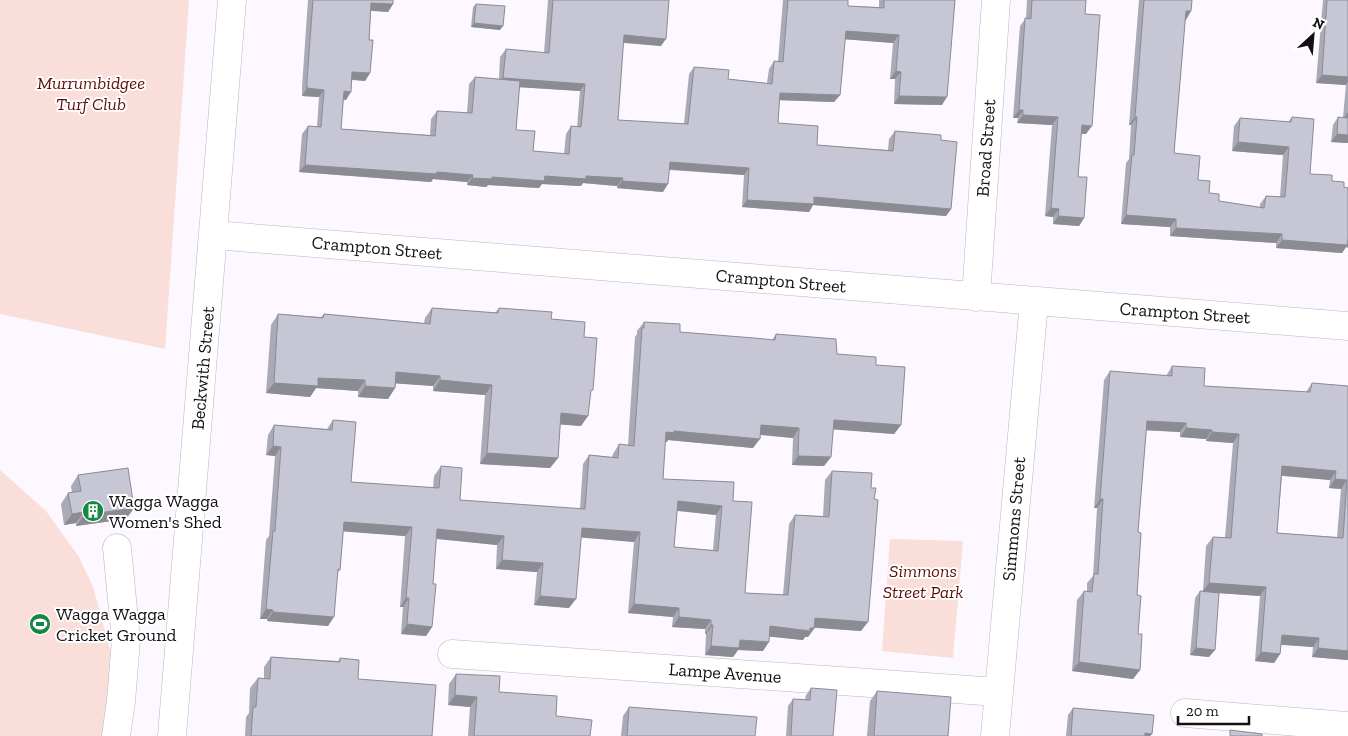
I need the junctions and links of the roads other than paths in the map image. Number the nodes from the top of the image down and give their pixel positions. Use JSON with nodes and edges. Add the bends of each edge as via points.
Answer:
{"nodes":[{"id":1,"x":232,"y":0,"type":"edge"},
{"id":2,"x":996,"y":0,"type":"edge"},
{"id":3,"x":214,"y":235,"type":"junction"},
{"id":4,"x":976,"y":297,"type":"junction"},
{"id":5,"x":1034,"y":302,"type":"junction"},
{"id":6,"x":1348,"y":326,"type":"edge"},
{"id":7,"x":117,"y":548,"type":"dead end"},
{"id":8,"x":452,"y":654,"type":"dead end"},
{"id":9,"x":998,"y":692,"type":"junction"},
{"id":10,"x":1185,"y":713,"type":"dead end"},
{"id":11,"x":1348,"y":726,"type":"edge"},
{"id":12,"x":116,"y":736,"type":"edge"},
{"id":13,"x":172,"y":736,"type":"edge"},
{"id":14,"x":995,"y":736,"type":"edge"}],
"edges":[{"from":1,"to":3,"type":"street","name":"Beckwith Street"},
{"from":2,"to":4,"type":"street","name":"Broad Street"},
{"from":3,"to":4,"type":"street","name":"Crampton Street"},
{"from":3,"to":13,"type":"street","name":"Beckwith Street"},
{"from":4,"to":5,"type":"street","name":"Crampton Street"},
{"from":5,"to":6,"type":"street","name":"Crampton Street"},
{"from":5,"to":9,"type":"street","name":"Simmons Street"},
{"from":7,"to":12,"type":"street","via":[[126,640]]},
{"from":8,"to":9,"type":"street","name":"Lampe Avenue"},
{"from":9,"to":14,"type":"street","name":"Simmons Street"},
{"from":10,"to":11,"type":"street"}]}
